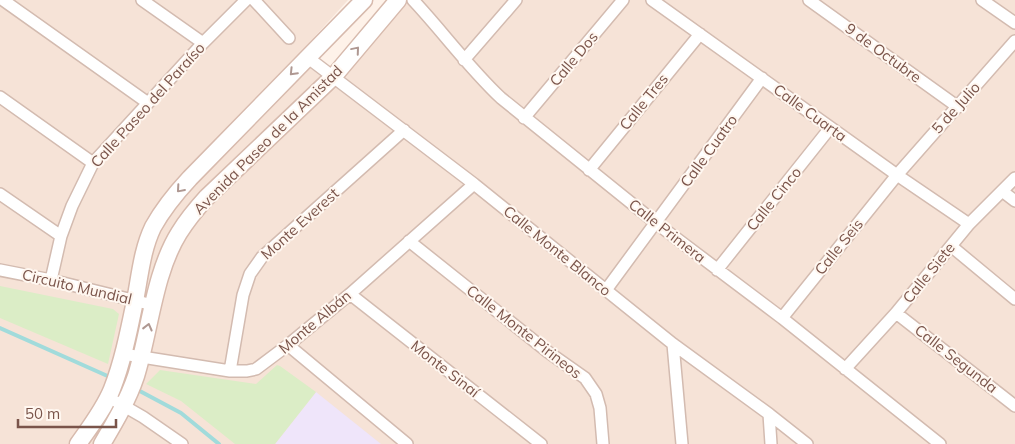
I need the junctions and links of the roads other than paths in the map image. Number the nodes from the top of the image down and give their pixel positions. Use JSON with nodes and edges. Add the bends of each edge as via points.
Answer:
{"nodes":[{"id":1,"x":3,"y":0,"type":"edge"},
{"id":2,"x":142,"y":0,"type":"edge"},
{"id":3,"x":246,"y":0,"type":"edge"},
{"id":4,"x":254,"y":0,"type":"edge"},
{"id":5,"x":364,"y":0,"type":"edge"},
{"id":6,"x":398,"y":0,"type":"edge"},
{"id":7,"x":412,"y":0,"type":"edge"},
{"id":8,"x":516,"y":0,"type":"edge"},
{"id":9,"x":623,"y":0,"type":"edge"},
{"id":10,"x":808,"y":0,"type":"edge"},
{"id":11,"x":982,"y":0,"type":"edge"},
{"id":12,"x":658,"y":2,"type":"edge"},
{"id":13,"x":1015,"y":23,"type":"edge"},
{"id":14,"x":700,"y":34,"type":"junction"},
{"id":15,"x":289,"y":38,"type":"dead end"},
{"id":16,"x":1015,"y":41,"type":"edge"},
{"id":17,"x":203,"y":43,"type":"junction"},
{"id":18,"x":308,"y":57,"type":"junction"},
{"id":19,"x":464,"y":60,"type":"junction"},
{"id":20,"x":334,"y":76,"type":"junction"},
{"id":21,"x":762,"y":78,"type":"junction"},
{"id":22,"x":0,"y":97,"type":"edge"},
{"id":23,"x":148,"y":103,"type":"junction"},
{"id":24,"x":958,"y":106,"type":"junction"},
{"id":25,"x":524,"y":118,"type":"junction"},
{"id":26,"x":830,"y":128,"type":"junction"},
{"id":27,"x":404,"y":130,"type":"junction"},
{"id":28,"x":93,"y":163,"type":"junction"},
{"id":29,"x":589,"y":170,"type":"junction"},
{"id":30,"x":897,"y":175,"type":"junction"},
{"id":31,"x":1015,"y":178,"type":"edge"},
{"id":32,"x":474,"y":184,"type":"junction"},
{"id":33,"x":1002,"y":191,"type":"junction"},
{"id":34,"x":0,"y":194,"type":"edge"},
{"id":35,"x":1015,"y":201,"type":"edge"},
{"id":36,"x":656,"y":223,"type":"junction"},
{"id":37,"x":969,"y":224,"type":"junction"},
{"id":38,"x":61,"y":236,"type":"junction"},
{"id":39,"x":408,"y":241,"type":"junction"},
{"id":40,"x":951,"y":246,"type":"junction"},
{"id":41,"x":0,"y":270,"type":"edge"},
{"id":42,"x":717,"y":270,"type":"junction"},
{"id":43,"x":51,"y":280,"type":"junction"},
{"id":44,"x":606,"y":290,"type":"junction"},
{"id":45,"x":350,"y":294,"type":"junction"},
{"id":46,"x":1015,"y":299,"type":"edge"},
{"id":47,"x":135,"y":300,"type":"junction"},
{"id":48,"x":153,"y":305,"type":"junction"},
{"id":49,"x":896,"y":313,"type":"junction"},
{"id":50,"x":782,"y":318,"type":"junction"},
{"id":51,"x":673,"y":344,"type":"junction"},
{"id":52,"x":288,"y":345,"type":"junction"},
{"id":53,"x":140,"y":358,"type":"junction"},
{"id":54,"x":121,"y":362,"type":"junction"},
{"id":55,"x":844,"y":369,"type":"junction"},
{"id":56,"x":230,"y":371,"type":"junction"},
{"id":57,"x":111,"y":393,"type":"junction"},
{"id":58,"x":127,"y":399,"type":"junction"},
{"id":59,"x":1015,"y":406,"type":"edge"},
{"id":60,"x":769,"y":414,"type":"junction"},
{"id":61,"x":78,"y":444,"type":"edge"},
{"id":62,"x":102,"y":444,"type":"edge"},
{"id":63,"x":182,"y":444,"type":"edge"},
{"id":64,"x":408,"y":444,"type":"edge"},
{"id":65,"x":541,"y":444,"type":"edge"},
{"id":66,"x":603,"y":444,"type":"edge"},
{"id":67,"x":682,"y":444,"type":"edge"},
{"id":68,"x":771,"y":444,"type":"edge"},
{"id":69,"x":807,"y":444,"type":"edge"},
{"id":70,"x":940,"y":444,"type":"edge"}],
"edges":[{"from":1,"to":23,"type":"street"},
{"from":2,"to":17,"type":"street"},
{"from":3,"to":17,"type":"street","name":"Calle Paseo del Paraíso"},
{"from":4,"to":15,"type":"street"},
{"from":5,"to":18,"type":"street","name":"Avenida Paseo de la Amistad"},
{"from":20,"to":6,"type":"street","name":"Avenida Paseo de la Amistad","one_way":true},
{"from":7,"to":19,"type":"street","name":"Calle Primera"},
{"from":8,"to":19,"type":"street"},
{"from":9,"to":25,"type":"street","name":"Calle Dos"},
{"from":10,"to":24,"type":"street","name":"9 de Octubre"},
{"from":11,"to":13,"type":"street"},
{"from":12,"to":14,"type":"street","name":"Calle Cuarta"},
{"from":14,"to":21,"type":"street","name":"Calle Cuarta"},
{"from":14,"to":29,"type":"street","name":"Calle Tres"},
{"from":16,"to":24,"type":"street","name":"5 de Julio"},
{"from":17,"to":23,"type":"street","name":"Calle Paseo del Paraíso"},
{"from":18,"to":20,"type":"street","name":"Calle Monte Blanco"},
{"from":18,"to":47,"type":"street","name":"Avenida Paseo de la Amistad","one_way":true,"via":[[172,198],[153,227],[141,259]]},
{"from":19,"to":25,"type":"street","name":"Calle Primera"},
{"from":20,"to":27,"type":"street","name":"Calle Monte Blanco"},
{"from":20,"to":48,"type":"street","name":"Avenida Paseo de la Amistad","via":[[192,213],[168,258]]},
{"from":21,"to":26,"type":"street","name":"Calle Cuarta"},
{"from":21,"to":36,"type":"street","name":"Calle Cuatro"},
{"from":22,"to":28,"type":"street"},
{"from":23,"to":28,"type":"street","name":"Calle Paseo del Paraíso"},
{"from":24,"to":30,"type":"street","name":"5 de Julio"},
{"from":25,"to":29,"type":"street","name":"Calle Primera"},
{"from":26,"to":30,"type":"street","name":"Calle Cuarta"},
{"from":26,"to":42,"type":"street","name":"Calle Cinco"},
{"from":27,"to":32,"type":"street","name":"Calle Monte Blanco"},
{"from":27,"to":56,"type":"street","name":"Monte Everest","via":[[262,256],[250,274],[243,295]]},
{"from":28,"to":38,"type":"street","name":"Calle Paseo del Paraíso"},
{"from":29,"to":36,"type":"street","name":"Calle Primera"},
{"from":30,"to":37,"type":"street","name":"Calle Cuarta"},
{"from":30,"to":50,"type":"street","name":"Calle Seis"},
{"from":31,"to":33,"type":"street","name":"Calle Siete"},
{"from":32,"to":39,"type":"street","name":"Monte Albán"},
{"from":32,"to":44,"type":"street","name":"Calle Monte Blanco"},
{"from":33,"to":35,"type":"street"},
{"from":33,"to":37,"type":"street","name":"Calle Siete"},
{"from":34,"to":38,"type":"street"},
{"from":36,"to":42,"type":"street","name":"Calle Primera"},
{"from":36,"to":44,"type":"street","name":"Calle Cuatro"},
{"from":37,"to":40,"type":"street","name":"Calle Siete"},
{"from":38,"to":43,"type":"street","name":"Calle Paseo del Paraíso"},
{"from":39,"to":45,"type":"street","name":"Monte Albán"},
{"from":39,"to":66,"type":"street","name":"Calle Monte Pirineos","via":[[585,378],[596,394],[600,408]]},
{"from":40,"to":46,"type":"street"},
{"from":40,"to":49,"type":"street","name":"Calle Siete"},
{"from":41,"to":43,"type":"street","name":"Circuito Mundial"},
{"from":42,"to":50,"type":"street","name":"Calle Primera"},
{"from":43,"to":47,"type":"street","name":"Circuito Mundial"},
{"from":44,"to":51,"type":"street","name":"Calle Monte Blanco"},
{"from":45,"to":52,"type":"street","name":"Monte Albán"},
{"from":45,"to":65,"type":"street","name":"Monte Sinaí"},
{"from":47,"to":48,"type":"street","name":"Circuito Mundial"},
{"from":47,"to":54,"type":"street","name":"Avenida Paseo de la Amistad"},
{"from":53,"to":48,"type":"street","name":"Avenida Paseo de la Amistad","one_way":true},
{"from":49,"to":55,"type":"street","name":"Calle Siete"},
{"from":49,"to":59,"type":"street","name":"Calle Segunda"},
{"from":50,"to":55,"type":"street","name":"Calle Primera"},
{"from":51,"to":60,"type":"street","name":"Calle Monte Blanco"},
{"from":51,"to":67,"type":"street"},
{"from":52,"to":56,"type":"street","name":"Monte Albán","via":[[256,369]]},
{"from":52,"to":64,"type":"street"},
{"from":53,"to":54,"type":"street","name":"Monte Albán"},
{"from":53,"to":56,"type":"street","name":"Monte Albán"},
{"from":53,"to":58,"type":"street","name":"Avenida Paseo de la Amistad"},
{"from":54,"to":57,"type":"street","name":"Avenida Paseo de la Amistad"},
{"from":55,"to":70,"type":"street","name":"Calle Primera"},
{"from":57,"to":58,"type":"street"},
{"from":57,"to":61,"type":"street","name":"Avenida Paseo de la Amistad"},
{"from":58,"to":62,"type":"street","name":"Avenida Paseo de la Amistad"},
{"from":58,"to":63,"type":"street"},
{"from":60,"to":68,"type":"street"},
{"from":60,"to":69,"type":"street","name":"Calle Monte Blanco"}]}
